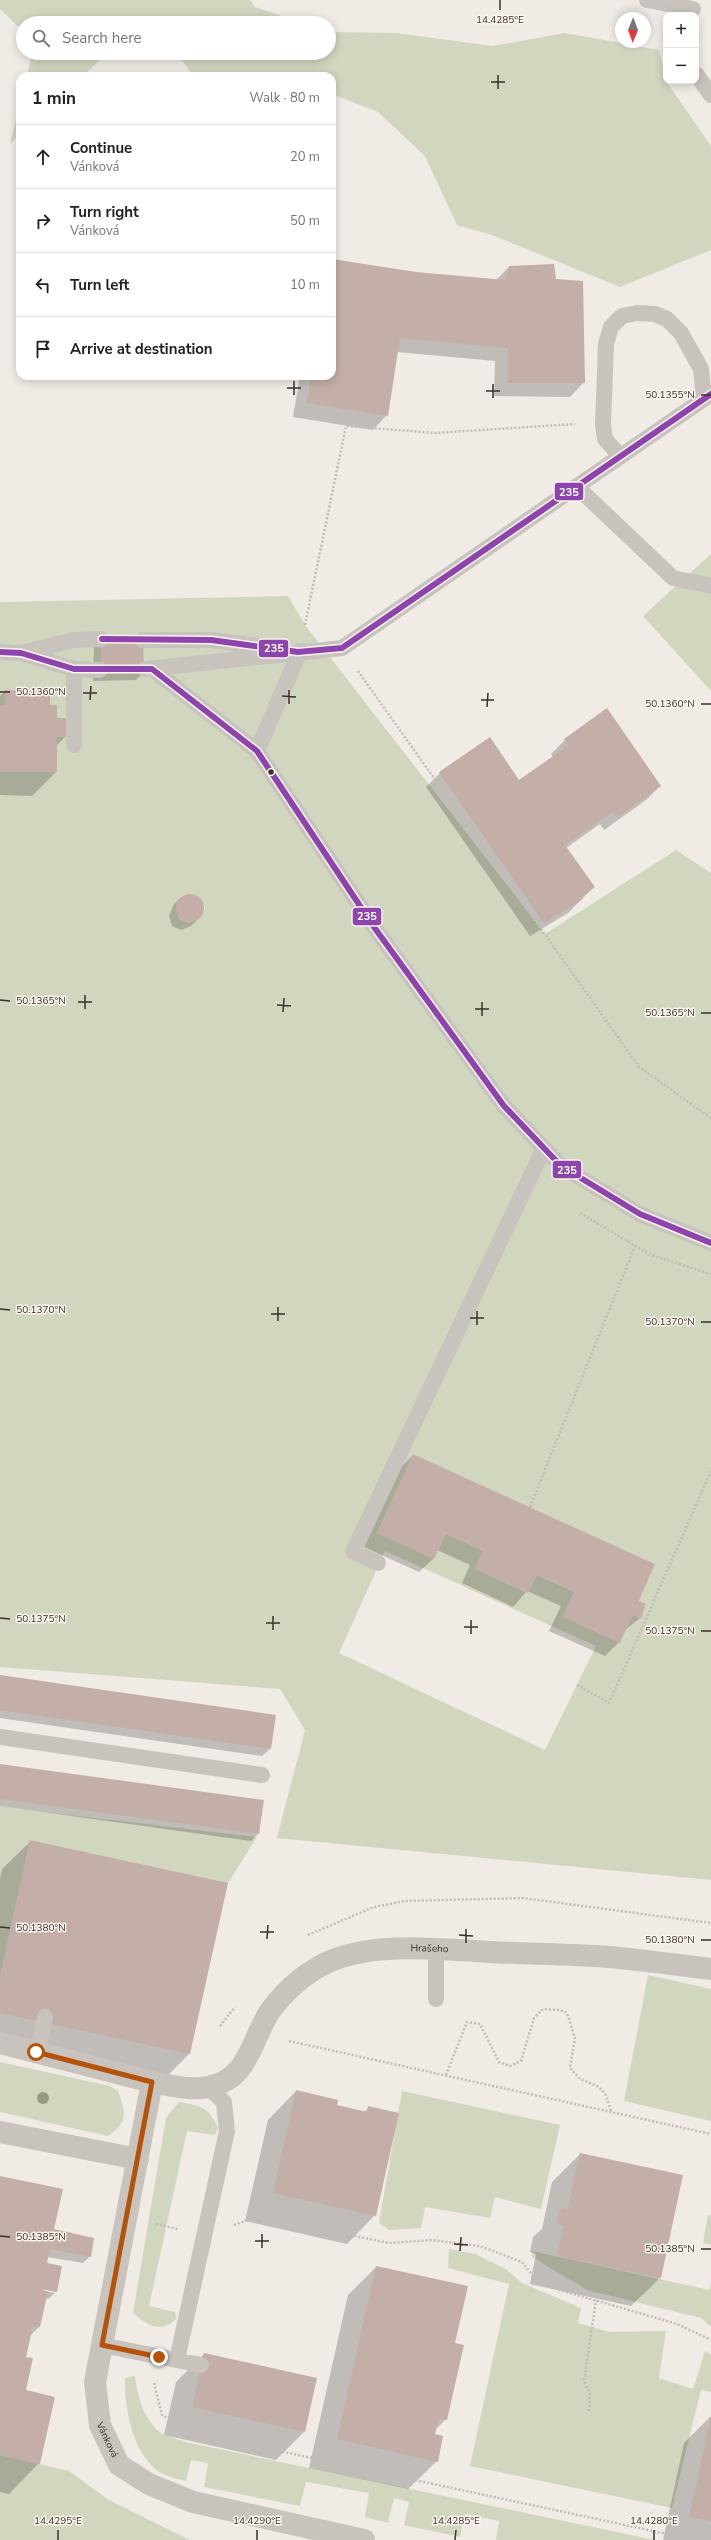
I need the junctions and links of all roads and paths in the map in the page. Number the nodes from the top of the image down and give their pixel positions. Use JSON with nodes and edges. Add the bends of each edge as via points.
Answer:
{"nodes":[{"id":1,"x":646,"y":0,"type":"edge"},
{"id":2,"x":693,"y":8,"type":"edge"},
{"id":3,"x":699,"y":78,"type":"edge"},
{"id":4,"x":711,"y":95,"type":"edge"},
{"id":5,"x":708,"y":397,"type":"edge"},
{"id":6,"x":603,"y":425,"type":"junction"},
{"id":7,"x":620,"y":456,"type":"junction"},
{"id":8,"x":577,"y":486,"type":"junction"},
{"id":9,"x":711,"y":586,"type":"edge"},
{"id":10,"x":311,"y":624,"type":"dead end"},
{"id":11,"x":297,"y":625,"type":"dead end"},
{"id":12,"x":304,"y":625,"type":"junction"},
{"id":13,"x":101,"y":639,"type":"dead end"},
{"id":14,"x":143,"y":640,"type":"dead end"},
{"id":15,"x":342,"y":648,"type":"junction"},
{"id":16,"x":299,"y":651,"type":"junction"},
{"id":17,"x":0,"y":652,"type":"edge"},
{"id":18,"x":21,"y":653,"type":"junction"},
{"id":19,"x":74,"y":669,"type":"junction"},
{"id":20,"x":100,"y":670,"type":"dead end"},
{"id":21,"x":74,"y":745,"type":"dead end"},
{"id":22,"x":257,"y":751,"type":"junction"},
{"id":23,"x":711,"y":1118,"type":"edge"},
{"id":24,"x":544,"y":1148,"type":"junction"},
{"id":25,"x":711,"y":1243,"type":"edge"},
{"id":26,"x":635,"y":1246,"type":"dead end"},
{"id":27,"x":711,"y":1471,"type":"edge"},
{"id":28,"x":530,"y":1507,"type":"dead end"},
{"id":29,"x":378,"y":1563,"type":"dead end"},
{"id":30,"x":577,"y":1685,"type":"dead end"},
{"id":31,"x":0,"y":1737,"type":"edge"},
{"id":32,"x":262,"y":1775,"type":"dead end"},
{"id":33,"x":436,"y":1949,"type":"junction"},
{"id":34,"x":711,"y":1970,"type":"edge"},
{"id":35,"x":436,"y":1999,"type":"dead end"},
{"id":36,"x":46,"y":2017,"type":"dead end"},
{"id":37,"x":284,"y":2040,"type":"dead end"},
{"id":38,"x":0,"y":2043,"type":"edge"},
{"id":39,"x":36,"y":2052,"type":"junction"},
{"id":40,"x":446,"y":2075,"type":"junction"},
{"id":41,"x":152,"y":2082,"type":"junction"},
{"id":42,"x":208,"y":2087,"type":"junction"},
{"id":43,"x":611,"y":2112,"type":"junction"},
{"id":44,"x":0,"y":2132,"type":"edge"},
{"id":45,"x":711,"y":2134,"type":"edge"},
{"id":46,"x":138,"y":2158,"type":"junction"},
{"id":47,"x":127,"y":2216,"type":"junction"},
{"id":48,"x":204,"y":2236,"type":"junction"},
{"id":49,"x":596,"y":2300,"type":"junction"},
{"id":50,"x":711,"y":2340,"type":"edge"},
{"id":51,"x":102,"y":2345,"type":"junction"},
{"id":52,"x":159,"y":2357,"type":"junction"},
{"id":53,"x":176,"y":2360,"type":"junction"},
{"id":54,"x":201,"y":2365,"type":"dead end"},
{"id":55,"x":589,"y":2411,"type":"dead end"},
{"id":56,"x":364,"y":2540,"type":"edge"},
{"id":57,"x":695,"y":2540,"type":"edge"}],
"edges":[{"from":1,"to":2,"type":"lane"},
{"from":3,"to":4,"type":"lane"},
{"from":5,"to":6,"type":"lane","via":[[701,369],[681,333],[672,323],[656,314],[637,313],[622,316],[611,327],[606,344]]},
{"from":5,"to":7,"type":"lane"},
{"from":6,"to":7,"type":"lane","via":[[605,439]]},
{"from":6,"to":12,"type":"path","via":[[556,424],[435,433],[346,426]]},
{"from":7,"to":8,"type":"lane"},
{"from":8,"to":9,"type":"lane","via":[[673,578]]},
{"from":8,"to":15,"type":"lane"},
{"from":10,"to":12,"type":"path"},
{"from":11,"to":12,"type":"path"},
{"from":12,"to":16,"type":"path"},
{"from":13,"to":18,"type":"lane","via":[[74,640]]},
{"from":14,"to":16,"type":"lane","via":[[211,640]]},
{"from":15,"to":16,"type":"lane"},
{"from":15,"to":23,"type":"path","via":[[639,1067]]},
{"from":16,"to":22,"type":"lane"},
{"from":16,"to":22,"type":"lane","via":[[148,669]]},
{"from":17,"to":18,"type":"lane"},
{"from":18,"to":19,"type":"lane"},
{"from":19,"to":20,"type":"lane"},
{"from":19,"to":21,"type":"lane"},
{"from":22,"to":24,"type":"lane","via":[[374,927],[504,1106]]},
{"from":24,"to":25,"type":"lane","via":[[561,1166],[640,1214]]},
{"from":24,"to":29,"type":"lane","via":[[353,1552]]},
{"from":26,"to":28,"type":"path"},
{"from":27,"to":30,"type":"path","via":[[609,1703]]},
{"from":31,"to":32,"type":"lane"},
{"from":33,"to":34,"type":"street","name":"Hrašeho","via":[[608,1957]]},
{"from":33,"to":35,"type":"lane"},
{"from":33,"to":42,"type":"street","name":"Hrašeho","via":[[371,1951],[346,1955],[323,1965],[302,1978],[279,2000],[270,2012],[241,2070],[230,2079]]},
{"from":36,"to":39,"type":"lane"},
{"from":37,"to":40,"type":"path"},
{"from":38,"to":39,"type":"street"},
{"from":39,"to":41,"type":"street"},
{"from":40,"to":43,"type":"path"},
{"from":40,"to":43,"type":"path","via":[[467,2022],[480,2024],[499,2062],[510,2066],[521,2061],[534,2018],[543,2009],[560,2010],[568,2013],[575,2038],[570,2068],[580,2079],[597,2086],[605,2093]]},
{"from":41,"to":42,"type":"street","name":"Hrašeho","via":[[184,2087]]},
{"from":41,"to":46,"type":"street","name":"Vánková"},
{"from":42,"to":48,"type":"lane","via":[[224,2102],[227,2131]]},
{"from":43,"to":45,"type":"path"},
{"from":44,"to":46,"type":"street"},
{"from":46,"to":47,"type":"street","name":"Vánková"},
{"from":47,"to":48,"type":"path"},
{"from":47,"to":51,"type":"street","name":"Vánková"},
{"from":48,"to":49,"type":"path","via":[[258,2216],[389,2243],[432,2240],[480,2246],[522,2262],[539,2284]]},
{"from":48,"to":53,"type":"lane"},
{"from":49,"to":50,"type":"path","via":[[677,2324]]},
{"from":49,"to":55,"type":"path","via":[[584,2381],[590,2394]]},
{"from":51,"to":52,"type":"lane"},
{"from":51,"to":56,"type":"street","name":"Vánková","via":[[96,2382],[100,2425],[120,2465],[148,2484],[193,2502]]},
{"from":52,"to":53,"type":"lane"},
{"from":52,"to":57,"type":"path","via":[[153,2385],[162,2415],[196,2433]]},
{"from":53,"to":54,"type":"lane"}]}
